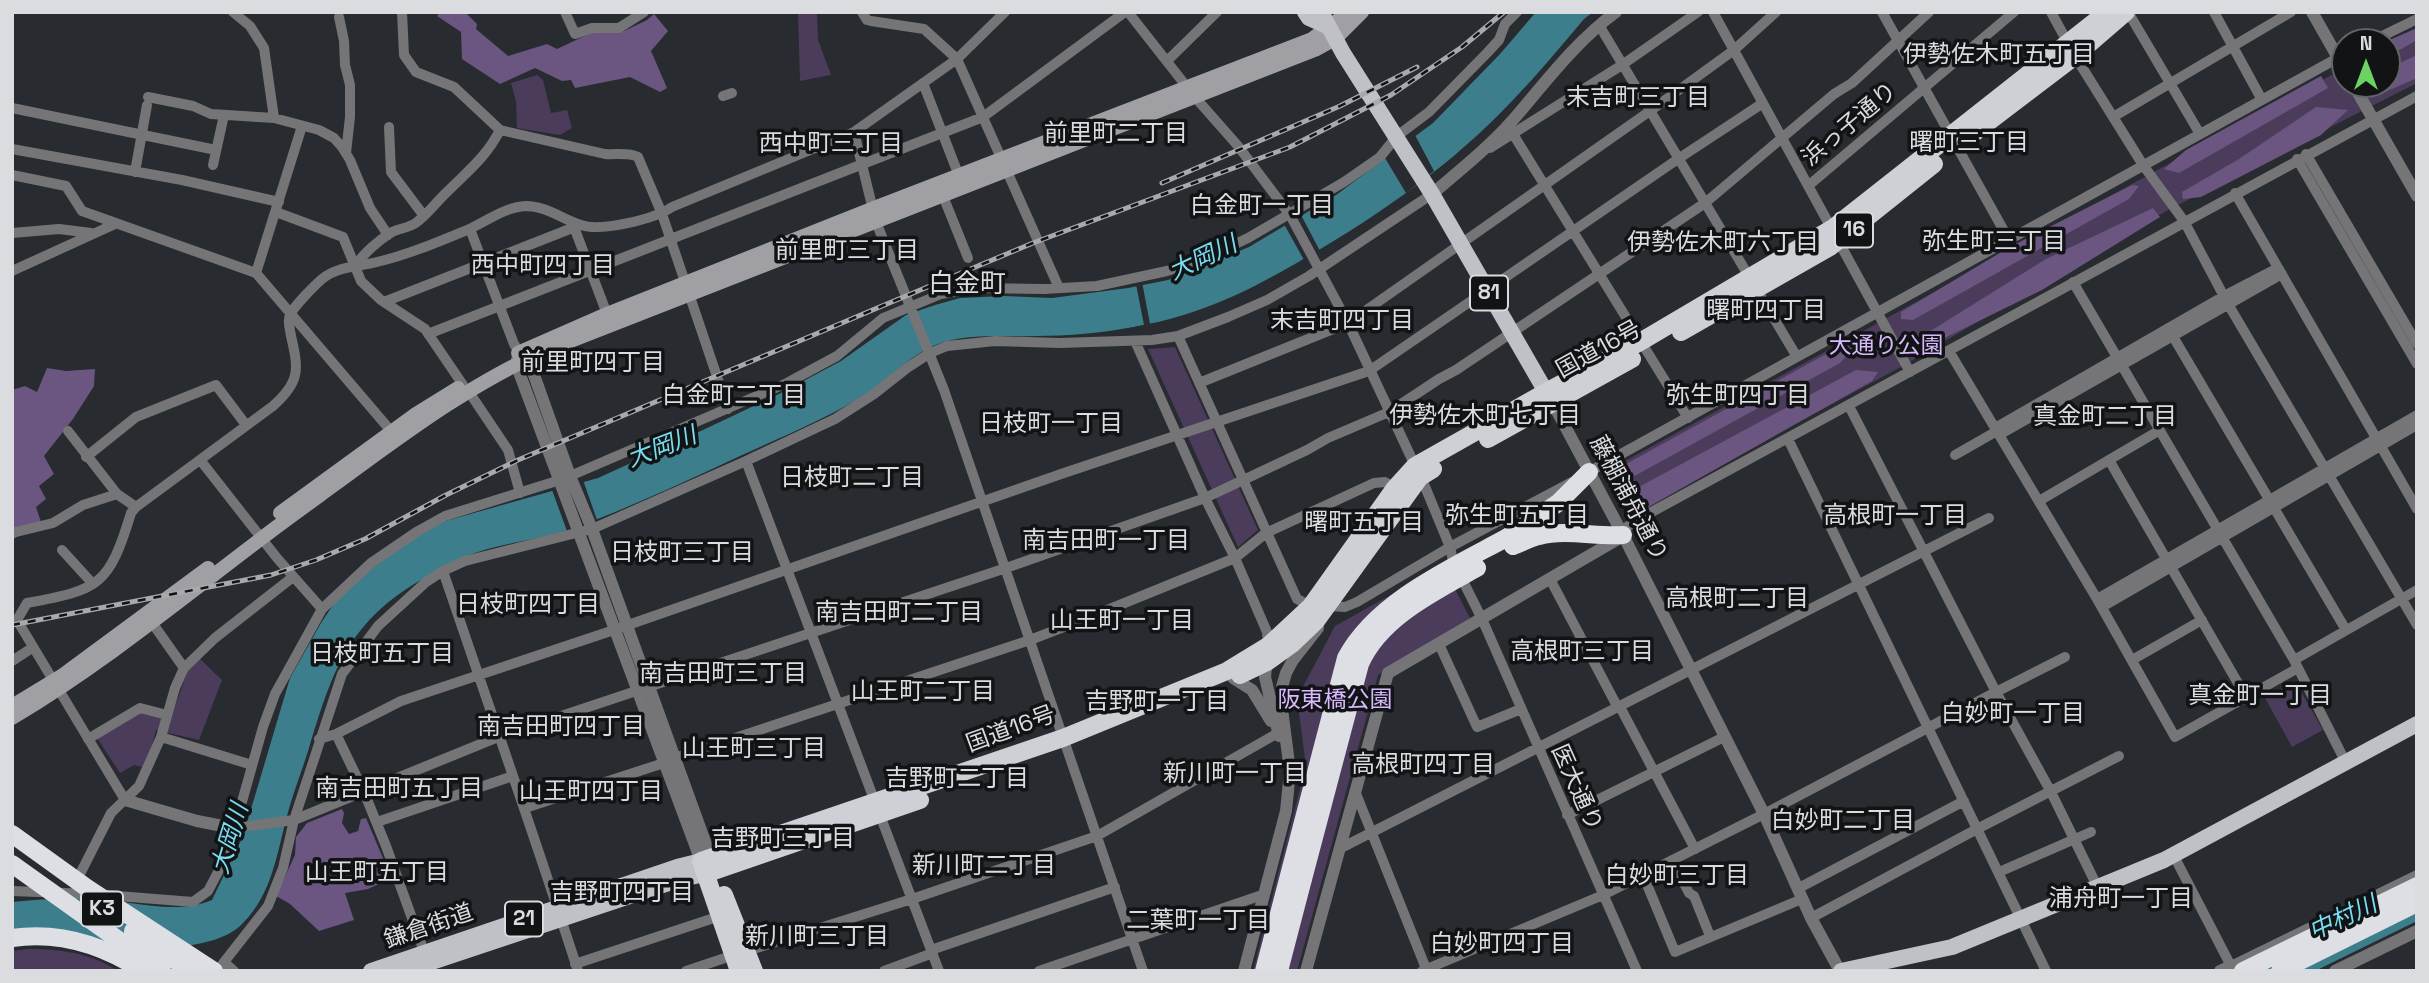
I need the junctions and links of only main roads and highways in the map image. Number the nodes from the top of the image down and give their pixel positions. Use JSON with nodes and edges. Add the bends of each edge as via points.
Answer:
{"nodes":[{"id":1,"x":1305,"y":12,"type":"edge"},
{"id":2,"x":1349,"y":12,"type":"edge"},
{"id":3,"x":1362,"y":12,"type":"edge"},
{"id":4,"x":2107,"y":12,"type":"edge"},
{"id":5,"x":2127,"y":12,"type":"edge"},
{"id":6,"x":1328,"y":26,"type":"edge"},
{"id":7,"x":2072,"y":49,"type":"junction"},
{"id":8,"x":1004,"y":165,"type":"junction"},
{"id":9,"x":875,"y":215,"type":"junction"},
{"id":10,"x":687,"y":289,"type":"junction"},
{"id":11,"x":521,"y":358,"type":"junction"},
{"id":12,"x":1549,"y":398,"type":"junction"},
{"id":13,"x":1418,"y":472,"type":"junction"},
{"id":14,"x":1589,"y":472,"type":"road end"},
{"id":15,"x":259,"y":535,"type":"junction"},
{"id":16,"x":1623,"y":535,"type":"road end"},
{"id":17,"x":1510,"y":542,"type":"junction"},
{"id":18,"x":1320,"y":606,"type":"junction"},
{"id":19,"x":1268,"y":654,"type":"junction"},
{"id":20,"x":55,"y":686,"type":"junction"},
{"id":21,"x":12,"y":706,"type":"edge"},
{"id":22,"x":12,"y":718,"type":"edge"},
{"id":23,"x":2417,"y":724,"type":"edge"},
{"id":24,"x":1065,"y":743,"type":"junction"},
{"id":25,"x":12,"y":834,"type":"edge"},
{"id":26,"x":12,"y":847,"type":"edge"},
{"id":27,"x":12,"y":864,"type":"edge"},
{"id":28,"x":708,"y":866,"type":"junction"},
{"id":29,"x":2417,"y":886,"type":"edge"},
{"id":30,"x":2417,"y":903,"type":"edge"},
{"id":31,"x":12,"y":937,"type":"edge"},
{"id":32,"x":740,"y":959,"type":"edge"},
{"id":33,"x":427,"y":962,"type":"edge"},
{"id":34,"x":220,"y":969,"type":"edge"},
{"id":35,"x":2232,"y":970,"type":"edge"},
{"id":36,"x":144,"y":971,"type":"edge"},
{"id":37,"x":162,"y":971,"type":"edge"},
{"id":38,"x":191,"y":971,"type":"edge"},
{"id":39,"x":371,"y":971,"type":"edge"},
{"id":40,"x":405,"y":971,"type":"edge"},
{"id":41,"x":754,"y":971,"type":"edge"},
{"id":42,"x":1265,"y":971,"type":"edge"},
{"id":43,"x":1279,"y":971,"type":"edge"},
{"id":44,"x":1840,"y":971,"type":"edge"},
{"id":45,"x":2280,"y":971,"type":"edge"}],
"edges":[{"from":1,"to":6,"type":"main road","name":"藤棚浦舟通り","number":"81"},
{"from":2,"to":6,"type":"main road"},
{"from":3,"to":6,"type":"main road"},
{"from":4,"to":7,"type":"highway","name":"国道16号","number":"16"},
{"from":5,"to":7,"type":"highway","name":"国道16号","number":"16"},
{"from":6,"to":8,"type":"main road","via":[[1312,38],[1191,91]]},
{"from":6,"to":12,"type":"main road","name":"藤棚浦舟通り","number":"81","via":[[1432,194]]},
{"from":7,"to":12,"type":"highway","name":"国道16号","number":"16","via":[[1837,234]]},
{"from":8,"to":9,"type":"main road","via":[[943,195]]},
{"from":8,"to":9,"type":"main road","via":[[959,176]]},
{"from":9,"to":10,"type":"main road"},
{"from":10,"to":11,"type":"main road"},
{"from":10,"to":11,"type":"main road","via":[[607,314]]},
{"from":11,"to":15,"type":"main road","via":[[430,404]]},
{"from":12,"to":13,"type":"highway","name":"国道16号","number":"16"},
{"from":13,"to":18,"type":"highway","name":"国道16号","number":"16"},
{"from":13,"to":18,"type":"highway","name":"国道16号","number":"16","via":[[1395,488]]},
{"from":14,"to":17,"type":"highway"},
{"from":15,"to":20,"type":"main road"},
{"from":15,"to":20,"type":"main road","via":[[153,624]]},
{"from":16,"to":17,"type":"highway","via":[[1558,533]]},
{"from":17,"to":42,"type":"highway","bridge":true,"via":[[1427,583],[1385,612],[1346,658]]},
{"from":17,"to":43,"type":"highway","bridge":true,"via":[[1392,622],[1365,652]]},
{"from":18,"to":19,"type":"highway","name":"国道16号","number":"16","via":[[1292,644]]},
{"from":19,"to":24,"type":"highway","name":"国道16号","number":"16"},
{"from":19,"to":24,"type":"highway","name":"国道16号","number":"16","via":[[1233,678]]},
{"from":20,"to":21,"type":"main road"},
{"from":20,"to":22,"type":"main road"},
{"from":23,"to":44,"type":"main road","via":[[2174,856],[1952,947]]},
{"from":24,"to":28,"type":"highway","name":"国道16号","number":"16"},
{"from":25,"to":34,"type":"highway","bridge":true,"via":[[103,898]]},
{"from":26,"to":38,"type":"highway","number":"K3","bridge":true},
{"from":27,"to":37,"type":"highway","number":"K3","bridge":true},
{"from":28,"to":32,"type":"highway"},
{"from":28,"to":32,"type":"highway","via":[[720,916]]},
{"from":28,"to":33,"type":"main road","name":"鎌倉街道","number":"21","via":[[681,879],[559,913]]},
{"from":29,"to":35,"type":"highway"},
{"from":30,"to":45,"type":"highway"},
{"from":31,"to":36,"type":"highway","via":[[48,935],[81,941]]},
{"from":32,"to":41,"type":"highway"},
{"from":33,"to":39,"type":"main road","name":"鎌倉街道","number":"21"},
{"from":33,"to":40,"type":"main road","name":"鎌倉街道","number":"21"}]}
